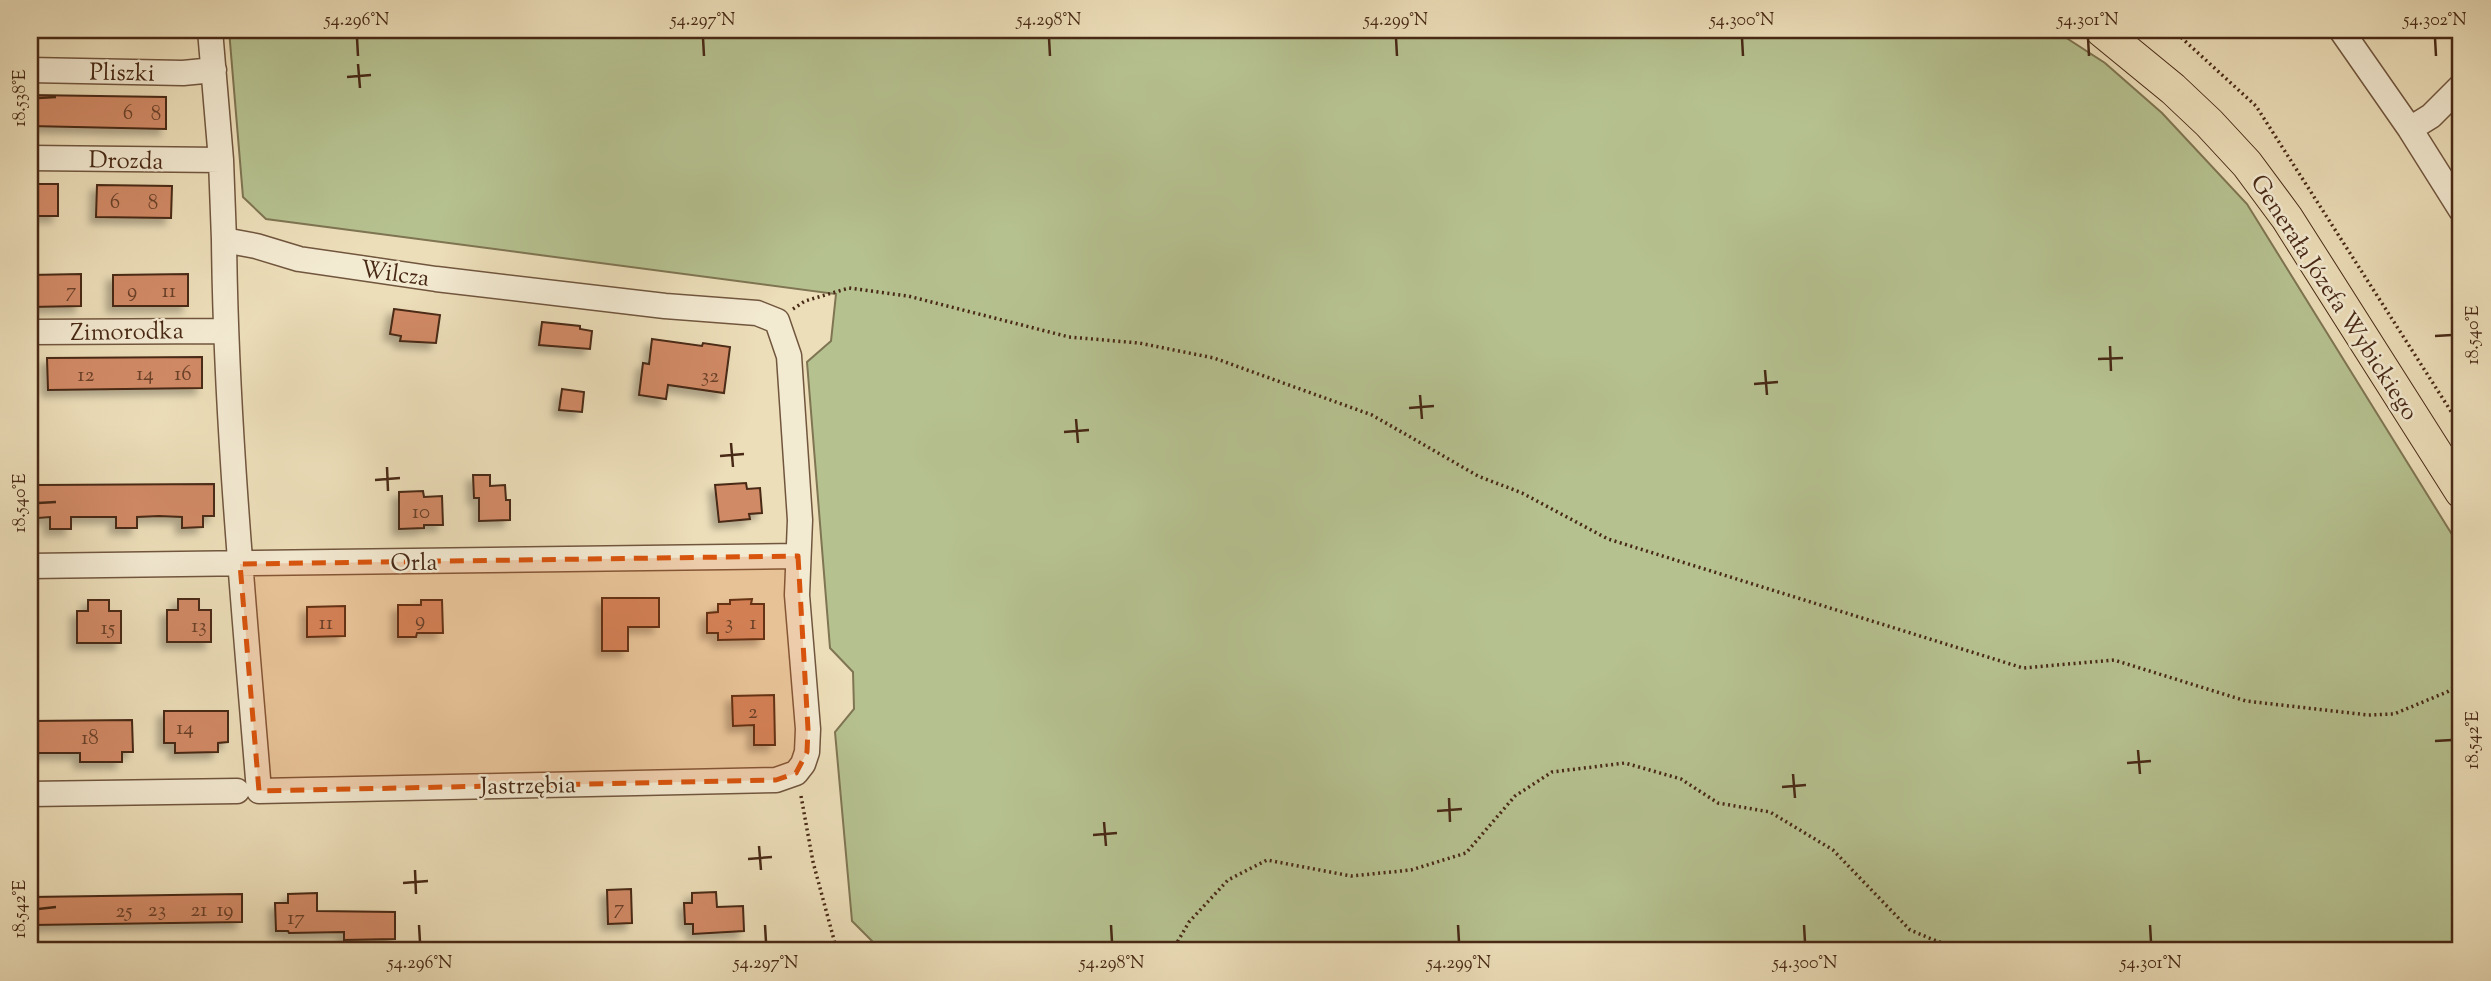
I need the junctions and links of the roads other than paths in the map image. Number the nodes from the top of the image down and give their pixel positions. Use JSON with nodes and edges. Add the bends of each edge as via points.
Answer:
{"nodes":[{"id":1,"x":210,"y":30,"type":"edge"},
{"id":2,"x":2101,"y":30,"type":"edge"},
{"id":3,"x":2341,"y":30,"type":"edge"},
{"id":4,"x":30,"y":70,"type":"edge"},
{"id":5,"x":214,"y":71,"type":"junction"},
{"id":6,"x":2461,"y":86,"type":"edge"},
{"id":7,"x":2410,"y":129,"type":"junction"},
{"id":8,"x":30,"y":158,"type":"edge"},
{"id":9,"x":221,"y":160,"type":"junction"},
{"id":10,"x":2461,"y":211,"type":"edge"},
{"id":11,"x":224,"y":240,"type":"junction"},
{"id":12,"x":225,"y":331,"type":"junction"},
{"id":13,"x":30,"y":332,"type":"edge"},
{"id":14,"x":2461,"y":492,"type":"edge"},
{"id":15,"x":798,"y":556,"type":"junction"},
{"id":16,"x":240,"y":564,"type":"junction"},
{"id":17,"x":30,"y":566,"type":"edge"},
{"id":18,"x":248,"y":791,"type":"junction"},
{"id":19,"x":30,"y":793,"type":"edge"}],
"edges":[{"from":1,"to":5,"type":"street"},
{"from":2,"to":14,"type":"main road","name":"Generała Józefa Wybickiego","via":[[2173,89],[2247,163],[2287,218]]},
{"from":3,"to":7,"type":"street"},
{"from":4,"to":5,"type":"street","name":"Pliszki"},
{"from":5,"to":9,"type":"street"},
{"from":6,"to":7,"type":"street","via":[[2431,116]]},
{"from":7,"to":10,"type":"street"},
{"from":8,"to":9,"type":"street","name":"Drozda"},
{"from":9,"to":11,"type":"street"},
{"from":11,"to":12,"type":"street"},
{"from":11,"to":15,"type":"street","name":"Wilcza","via":[[299,259],[638,303],[757,313],[777,321],[789,356],[800,520]]},
{"from":12,"to":13,"type":"street","name":"Zimorodka"},
{"from":12,"to":16,"type":"street"},
{"from":15,"to":16,"type":"street","name":"Orla"},
{"from":15,"to":18,"type":"street","name":"Jastrzębia","via":[[808,729],[807,752],[796,773],[776,780]]},
{"from":16,"to":17,"type":"street","name":"Orla"},
{"from":16,"to":18,"type":"street"},
{"from":18,"to":19,"type":"street","name":"Jastrzębia"}]}
